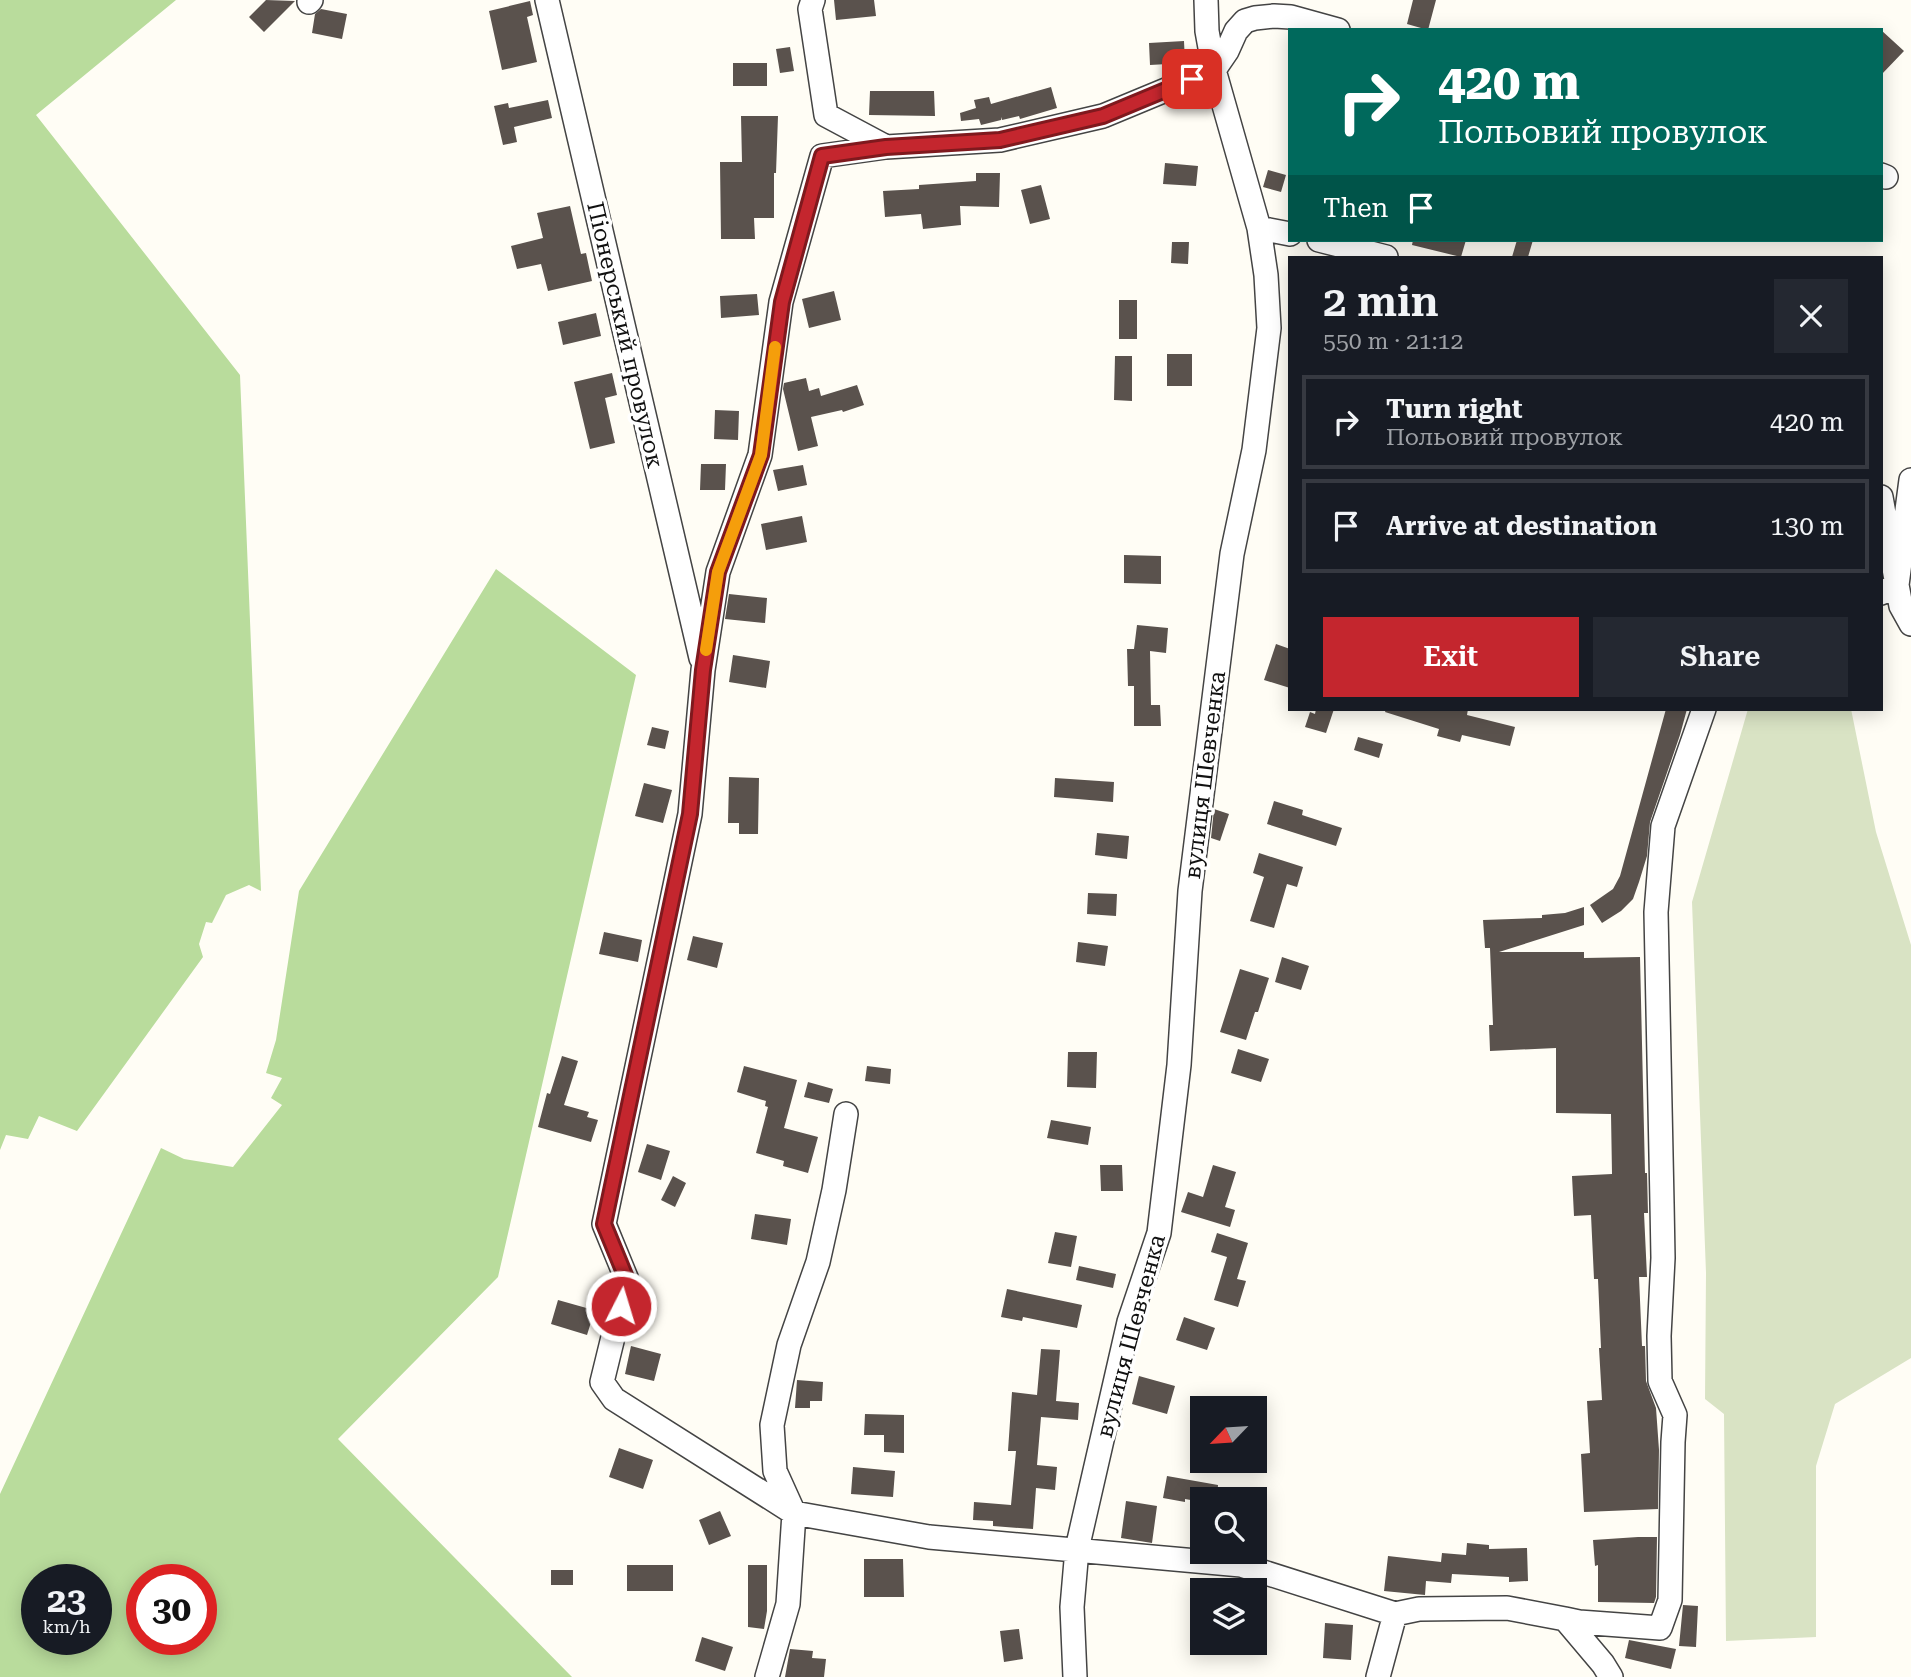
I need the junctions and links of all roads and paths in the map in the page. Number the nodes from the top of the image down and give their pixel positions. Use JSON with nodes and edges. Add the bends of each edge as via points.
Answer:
{"nodes":[{"id":1,"x":547,"y":0,"type":"edge"},
{"id":2,"x":813,"y":0,"type":"edge"},
{"id":3,"x":1206,"y":0,"type":"edge"},
{"id":4,"x":1331,"y":28,"type":"edge"},
{"id":5,"x":1214,"y":70,"type":"junction"},
{"id":6,"x":886,"y":147,"type":"junction"},
{"id":7,"x":1259,"y":228,"type":"junction"},
{"id":8,"x":1288,"y":234,"type":"edge"},
{"id":9,"x":1327,"y":242,"type":"edge"},
{"id":10,"x":1382,"y":256,"type":"edge"},
{"id":11,"x":1911,"y":480,"type":"edge"},
{"id":12,"x":1883,"y":520,"type":"edge"},
{"id":13,"x":1889,"y":589,"type":"edge"},
{"id":14,"x":1911,"y":624,"type":"edge"},
{"id":15,"x":703,"y":670,"type":"junction"},
{"id":16,"x":1702,"y":711,"type":"edge"},
{"id":17,"x":846,"y":1114,"type":"dead end"},
{"id":18,"x":794,"y":1513,"type":"junction"},
{"id":19,"x":1077,"y":1549,"type":"junction"},
{"id":20,"x":1395,"y":1614,"type":"junction"},
{"id":21,"x":1564,"y":1619,"type":"junction"},
{"id":22,"x":767,"y":1677,"type":"edge"},
{"id":23,"x":1074,"y":1677,"type":"edge"},
{"id":24,"x":1378,"y":1677,"type":"edge"},
{"id":25,"x":1611,"y":1677,"type":"edge"}],
"edges":[{"from":1,"to":15,"type":"street","name":"Піонерський провулок"},
{"from":2,"to":6,"type":"street","via":[[810,9],[825,115]]},
{"from":3,"to":5,"type":"street","name":"вулиця Шевченка"},
{"from":4,"to":5,"type":"street","via":[[1291,17],[1245,21]]},
{"from":5,"to":6,"type":"street","via":[[1103,116],[1000,140]]},
{"from":5,"to":7,"type":"street","name":"вулиця Шевченка"},
{"from":6,"to":15,"type":"street","via":[[822,156],[782,302],[761,455],[718,572]]},
{"from":7,"to":8,"type":"street"},
{"from":7,"to":19,"type":"street","name":"вулиця Шевченка","via":[[1269,328],[1254,450],[1232,554],[1190,891],[1179,1065],[1160,1233],[1129,1322]]},
{"from":9,"to":10,"type":"street"},
{"from":11,"to":13,"type":"street"},
{"from":12,"to":13,"type":"street"},
{"from":13,"to":14,"type":"street"},
{"from":15,"to":18,"type":"street","via":[[690,814],[604,1224],[627,1280],[602,1381],[614,1399]]},
{"from":16,"to":21,"type":"street","via":[[1663,826],[1656,912],[1660,1381],[1675,1415],[1670,1600],[1660,1628]]},
{"from":17,"to":18,"type":"street","via":[[818,1262],[789,1345],[772,1425],[775,1471]]},
{"from":18,"to":19,"type":"street","via":[[929,1536]]},
{"from":18,"to":22,"type":"street","via":[[788,1604]]},
{"from":19,"to":20,"type":"street","via":[[1241,1565]]},
{"from":19,"to":23,"type":"street","name":"вулиця Шевченка","via":[[1072,1607]]},
{"from":20,"to":21,"type":"street","via":[[1419,1609],[1507,1608]]},
{"from":20,"to":24,"type":"street"},
{"from":21,"to":25,"type":"street"}]}
